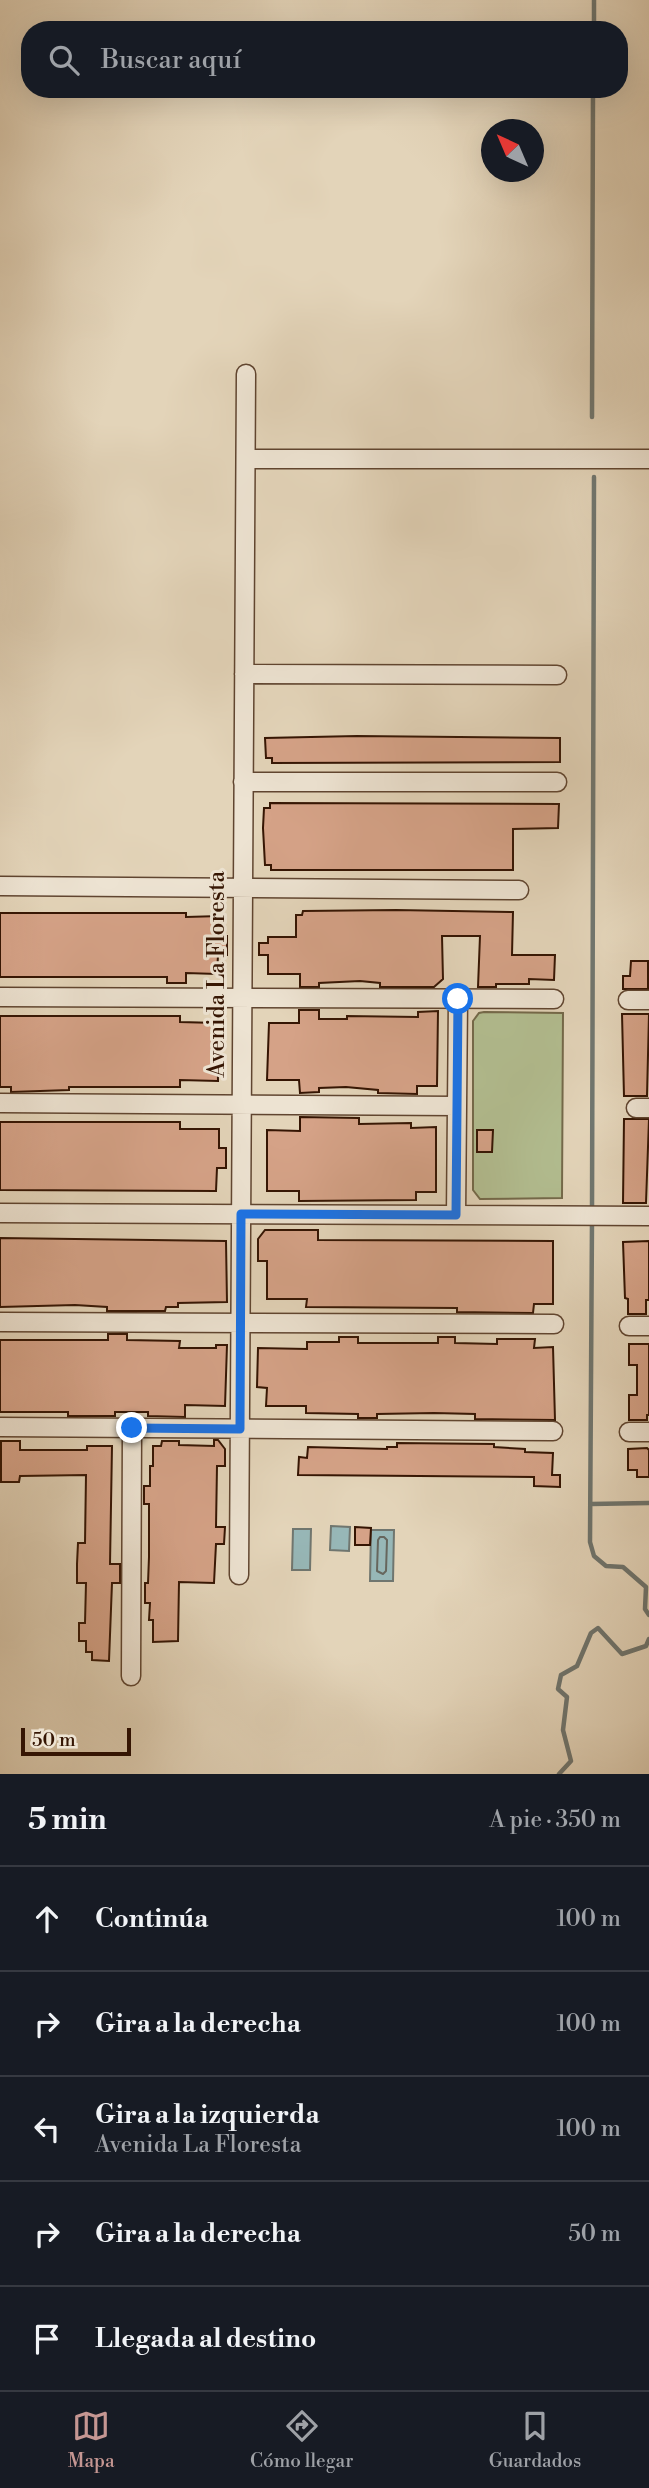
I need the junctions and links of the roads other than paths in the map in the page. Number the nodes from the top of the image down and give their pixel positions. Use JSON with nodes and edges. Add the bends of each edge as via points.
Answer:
{"nodes":[{"id":1,"x":246,"y":374,"type":"dead end"},
{"id":2,"x":649,"y":458,"type":"edge"},
{"id":3,"x":246,"y":459,"type":"junction"},
{"id":4,"x":244,"y":674,"type":"junction"},
{"id":5,"x":557,"y":675,"type":"dead end"},
{"id":6,"x":243,"y":782,"type":"junction"},
{"id":7,"x":557,"y":782,"type":"dead end"},
{"id":8,"x":0,"y":886,"type":"edge"},
{"id":9,"x":242,"y":887,"type":"junction"},
{"id":10,"x":519,"y":890,"type":"dead end"},
{"id":11,"x":0,"y":997,"type":"edge"},
{"id":12,"x":242,"y":998,"type":"junction"},
{"id":13,"x":458,"y":999,"type":"junction"},
{"id":14,"x":554,"y":999,"type":"dead end"},
{"id":15,"x":628,"y":1000,"type":"dead end"},
{"id":16,"x":649,"y":1000,"type":"edge"},
{"id":17,"x":0,"y":1103,"type":"edge"},
{"id":18,"x":241,"y":1104,"type":"junction"},
{"id":19,"x":457,"y":1106,"type":"junction"},
{"id":20,"x":0,"y":1213,"type":"edge"},
{"id":21,"x":241,"y":1214,"type":"junction"},
{"id":22,"x":456,"y":1215,"type":"junction"},
{"id":23,"x":649,"y":1216,"type":"edge"},
{"id":24,"x":0,"y":1322,"type":"edge"},
{"id":25,"x":240,"y":1322,"type":"junction"},
{"id":26,"x":554,"y":1324,"type":"dead end"},
{"id":27,"x":629,"y":1326,"type":"dead end"},
{"id":28,"x":649,"y":1326,"type":"edge"},
{"id":29,"x":0,"y":1427,"type":"edge"},
{"id":30,"x":132,"y":1428,"type":"junction"},
{"id":31,"x":240,"y":1429,"type":"junction"},
{"id":32,"x":554,"y":1431,"type":"dead end"},
{"id":33,"x":629,"y":1432,"type":"dead end"},
{"id":34,"x":649,"y":1432,"type":"edge"},
{"id":35,"x":239,"y":1575,"type":"dead end"},
{"id":36,"x":131,"y":1676,"type":"dead end"}],
"edges":[{"from":1,"to":3,"type":"street","name":"Avenida La Floresta"},
{"from":2,"to":3,"type":"street"},
{"from":3,"to":4,"type":"street","name":"Avenida La Floresta"},
{"from":4,"to":5,"type":"street"},
{"from":4,"to":6,"type":"street","name":"Avenida La Floresta"},
{"from":6,"to":7,"type":"street"},
{"from":6,"to":9,"type":"street","name":"Avenida La Floresta"},
{"from":8,"to":9,"type":"street"},
{"from":9,"to":10,"type":"street"},
{"from":9,"to":12,"type":"street","name":"Avenida La Floresta"},
{"from":11,"to":12,"type":"street"},
{"from":12,"to":13,"type":"street"},
{"from":12,"to":18,"type":"street","name":"Avenida La Floresta"},
{"from":13,"to":14,"type":"street"},
{"from":13,"to":19,"type":"street"},
{"from":15,"to":16,"type":"street"},
{"from":17,"to":18,"type":"street"},
{"from":18,"to":19,"type":"street"},
{"from":18,"to":21,"type":"street","name":"Avenida La Floresta"},
{"from":19,"to":22,"type":"street"},
{"from":20,"to":21,"type":"street"},
{"from":21,"to":22,"type":"street"},
{"from":21,"to":25,"type":"street","name":"Avenida La Floresta"},
{"from":22,"to":23,"type":"street"},
{"from":24,"to":25,"type":"street"},
{"from":25,"to":26,"type":"street"},
{"from":25,"to":31,"type":"street","name":"Avenida La Floresta"},
{"from":27,"to":28,"type":"street"},
{"from":29,"to":30,"type":"street"},
{"from":30,"to":31,"type":"street"},
{"from":30,"to":36,"type":"street"},
{"from":31,"to":32,"type":"street"},
{"from":31,"to":35,"type":"street","name":"Avenida La Floresta"},
{"from":33,"to":34,"type":"street"}]}
